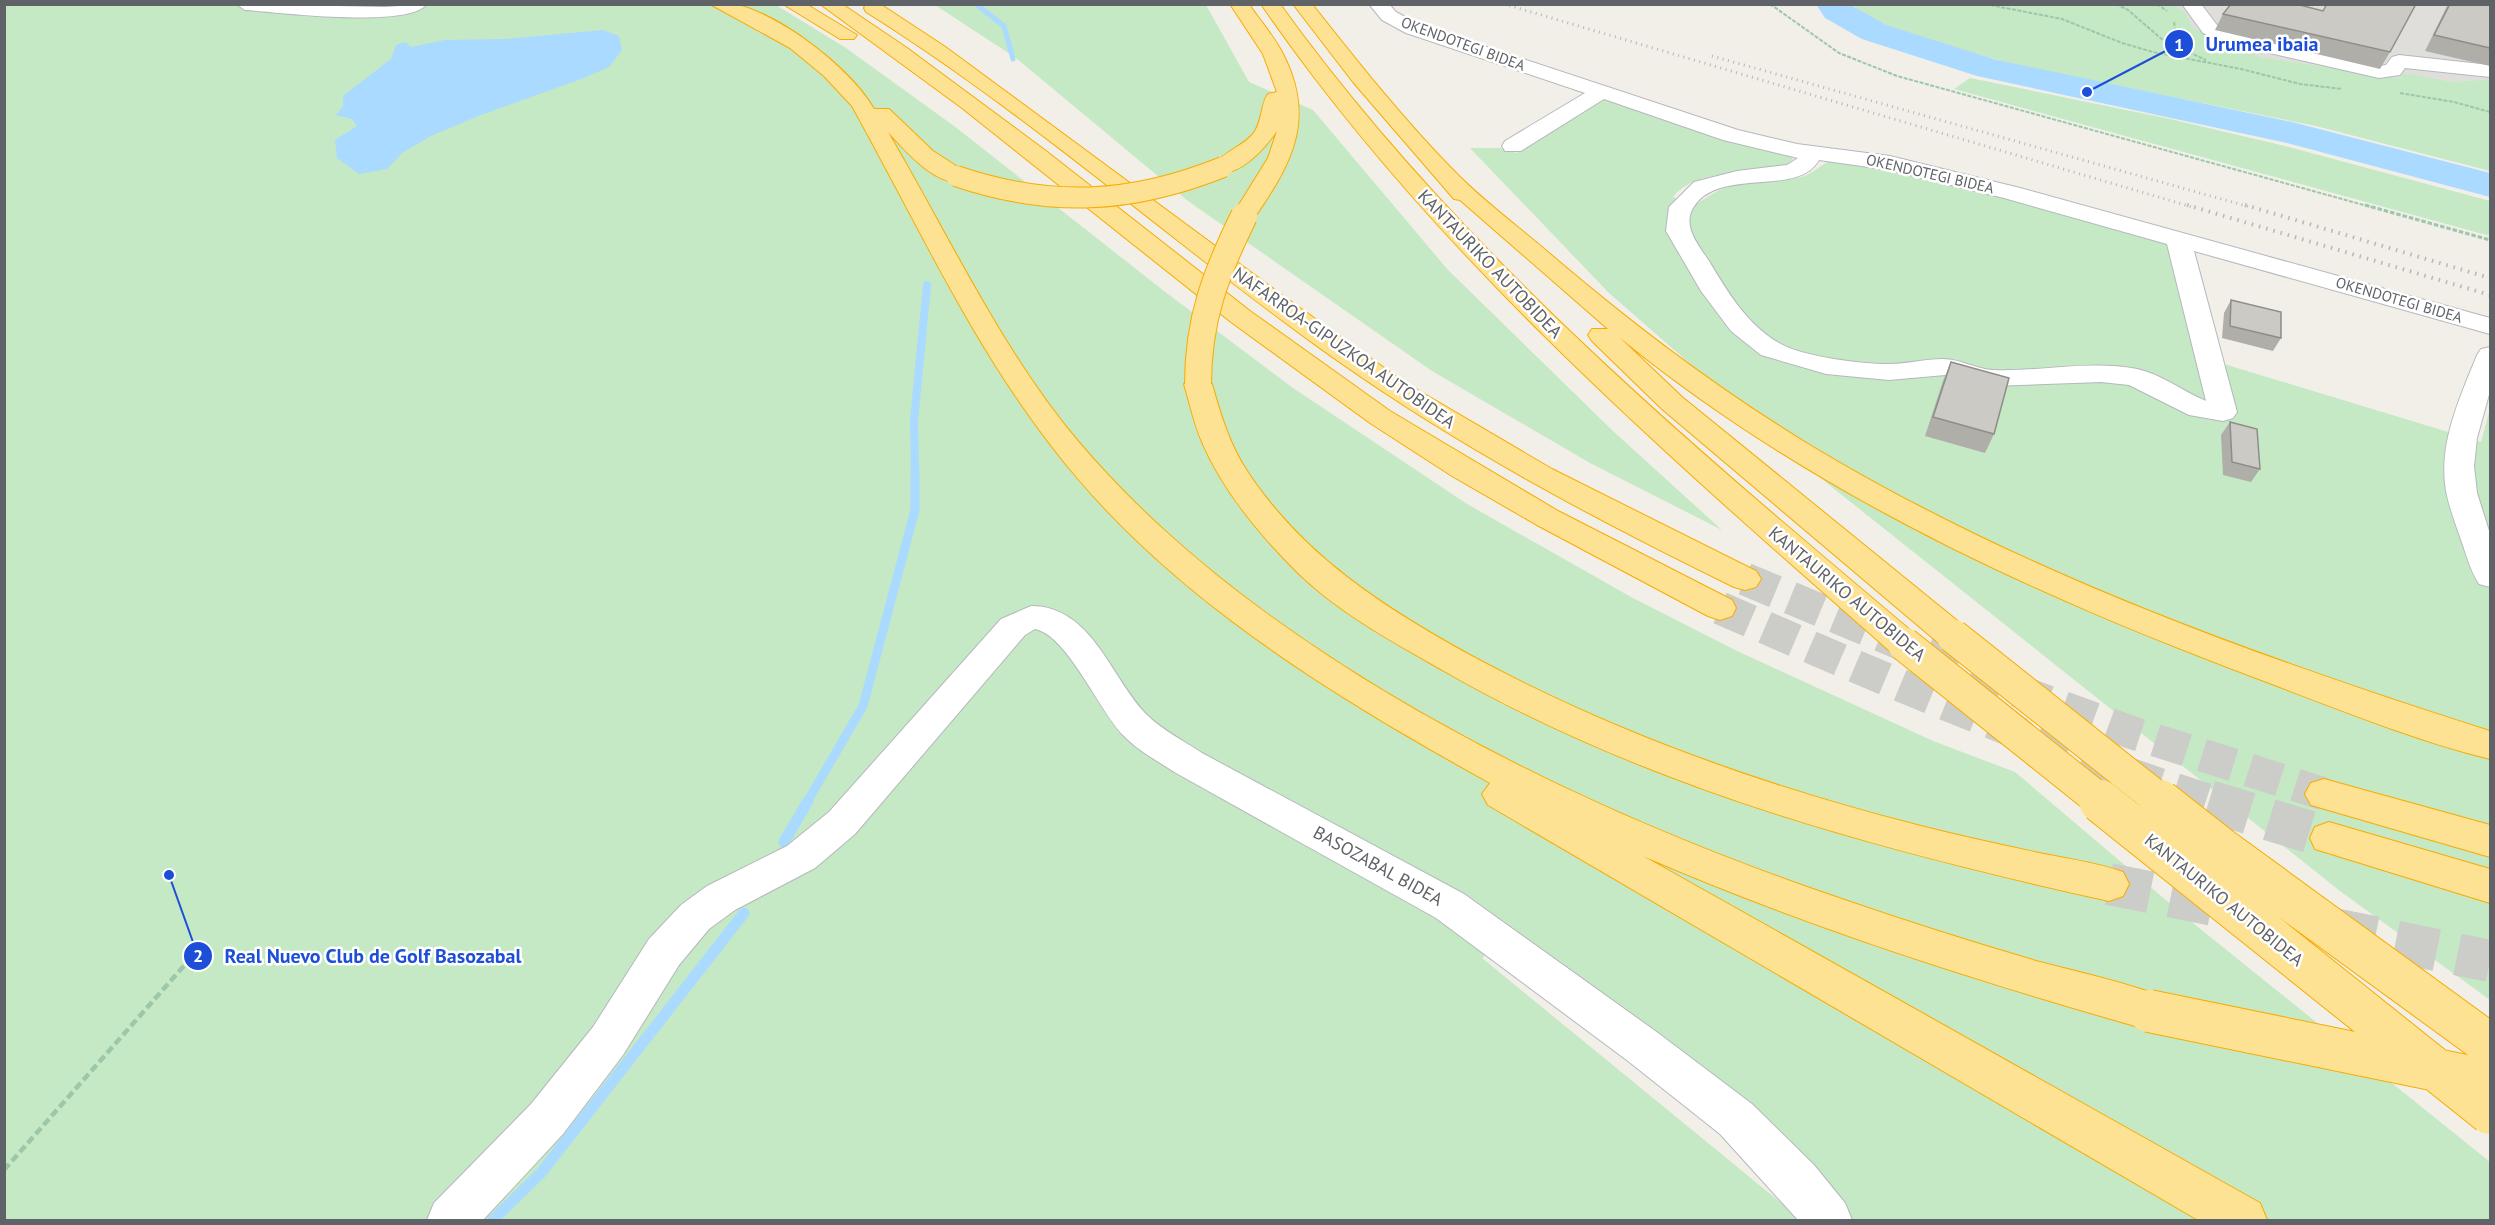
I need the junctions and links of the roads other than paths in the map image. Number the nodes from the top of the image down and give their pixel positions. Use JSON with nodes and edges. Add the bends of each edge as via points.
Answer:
{"nodes":[{"id":1,"x":245,"y":4,"type":"edge"},
{"id":2,"x":418,"y":4,"type":"edge"},
{"id":3,"x":719,"y":4,"type":"edge"},
{"id":4,"x":792,"y":4,"type":"edge"},
{"id":5,"x":829,"y":4,"type":"edge"},
{"id":6,"x":868,"y":4,"type":"edge"},
{"id":7,"x":896,"y":4,"type":"edge"},
{"id":8,"x":1270,"y":4,"type":"edge"},
{"id":9,"x":1302,"y":4,"type":"edge"},
{"id":10,"x":1378,"y":4,"type":"edge"},
{"id":11,"x":2191,"y":4,"type":"edge"},
{"id":12,"x":1240,"y":6,"type":"edge"},
{"id":13,"x":2490,"y":71,"type":"edge"},
{"id":14,"x":968,"y":86,"type":"junction"},
{"id":15,"x":1601,"y":92,"type":"junction"},
{"id":16,"x":861,"y":104,"type":"junction"},
{"id":17,"x":1513,"y":146,"type":"dead end"},
{"id":18,"x":1812,"y":153,"type":"junction"},
{"id":19,"x":1448,"y":178,"type":"junction"},
{"id":20,"x":2178,"y":237,"type":"junction"},
{"id":21,"x":2490,"y":326,"type":"edge"},
{"id":22,"x":2490,"y":355,"type":"edge"},
{"id":23,"x":2490,"y":576,"type":"edge"},
{"id":24,"x":1745,"y":579,"type":"tunnel mouth"},
{"id":25,"x":1720,"y":608,"type":"tunnel mouth"},
{"id":26,"x":1409,"y":722,"type":"junction"},
{"id":27,"x":2490,"y":745,"type":"edge"},
{"id":28,"x":2324,"y":794,"type":"tunnel mouth"},
{"id":29,"x":2329,"y":838,"type":"tunnel mouth"},
{"id":30,"x":2490,"y":841,"type":"edge"},
{"id":31,"x":2109,"y":884,"type":"tunnel mouth"},
{"id":32,"x":2490,"y":886,"type":"edge"},
{"id":33,"x":2490,"y":1045,"type":"edge"},
{"id":34,"x":2490,"y":1081,"type":"edge"},
{"id":35,"x":2490,"y":1113,"type":"edge"},
{"id":36,"x":451,"y":1221,"type":"edge"},
{"id":37,"x":1827,"y":1221,"type":"edge"},
{"id":38,"x":2243,"y":1221,"type":"edge"}],
"edges":[{"from":1,"to":2,"type":"street","via":[[385,13]]},
{"from":3,"to":16,"type":"highway","via":[[795,42],[832,71]]},
{"from":4,"to":14,"type":"highway","via":[[935,89]]},
{"from":5,"to":14,"type":"highway"},
{"from":6,"to":14,"type":"highway","via":[[912,32]]},
{"from":7,"to":14,"type":"highway","via":[[966,59]]},
{"from":8,"to":35,"type":"highway","name":"KANTAURIKO AUTOBIDEA","bridge":true,"via":[[1383,152],[1538,316],[1725,490],[1904,644]]},
{"from":9,"to":19,"type":"highway","via":[[1360,78]]},
{"from":10,"to":15,"type":"street","name":"OKENDOTEGI BIDEA","via":[[1389,16],[1413,29]]},
{"from":11,"to":13,"type":"street","via":[[2210,29],[2222,36],[2379,72],[2392,71],[2399,61]]},
{"from":12,"to":16,"type":"highway","bridge":true,"via":[[1272,75],[1274,111],[1260,140],[1238,159],[1166,188],[1092,198],[1017,194],[940,168],[914,148],[882,113]]},
{"from":12,"to":31,"type":"highway","bridge":true,"via":[[1274,55],[1286,83],[1292,123],[1272,174],[1244,216],[1218,267],[1196,347],[1198,384],[1210,428],[1237,477],[1256,506],[1297,553],[1367,611],[1459,665],[1543,709],[1618,741],[1821,814],[1919,841]]},
{"from":14,"to":24,"type":"highway","name":"NAFARROA-GIPUZKOA AUTOBIDEA","via":[[1440,417],[1617,518]]},
{"from":14,"to":25,"type":"highway","name":"NAFARROA-GIPUZKOA AUTOBIDEA","via":[[1188,275],[1379,417],[1586,541]]},
{"from":15,"to":17,"type":"street"},
{"from":15,"to":18,"type":"street","name":"OKENDOTEGI BIDEA","via":[[1722,132]]},
{"from":16,"to":26,"type":"highway","via":[[999,349],[1036,406],[1096,481],[1227,600],[1342,681]]},
{"from":18,"to":20,"type":"street","name":"OKENDOTEGI BIDEA","via":[[1932,173]]},
{"from":18,"to":20,"type":"street","via":[[1806,164],[1792,171],[1702,187],[1681,207],[1678,231],[1740,325],[1770,349],[1826,366],[1889,372],[1945,367],[1990,378],[2101,374],[2135,377],[2199,409],[2223,412]]},
{"from":19,"to":27,"type":"highway","via":[[1653,352],[1818,464],[1993,556],[2164,630],[2369,706]]},
{"from":19,"to":33,"type":"highway","name":"KANTAURIKO AUTOBIDEA","bridge":true,"via":[[1500,237],[1672,403],[1953,636],[2221,849]]},
{"from":20,"to":21,"type":"street","name":"OKENDOTEGI BIDEA"},
{"from":22,"to":23,"type":"street","via":[[2458,465],[2466,514]]},
{"from":26,"to":34,"type":"highway","bridge":true,"via":[[1579,810],[1786,898],[1902,939],[2149,1011]]},
{"from":26,"to":38,"type":"highway","via":[[1440,759]]},
{"from":28,"to":30,"type":"highway"},
{"from":29,"to":32,"type":"highway"},
{"from":36,"to":37,"type":"street","name":"BASOZABAL BIDEA","via":[[547,1119],[608,1041],[664,952],[695,917],[722,898],[801,857],[842,823],[1013,627],[1033,616],[1051,620],[1072,637],[1135,725],[1189,763],[1449,906],[1643,1047],[1736,1119],[1797,1182]]}]}
